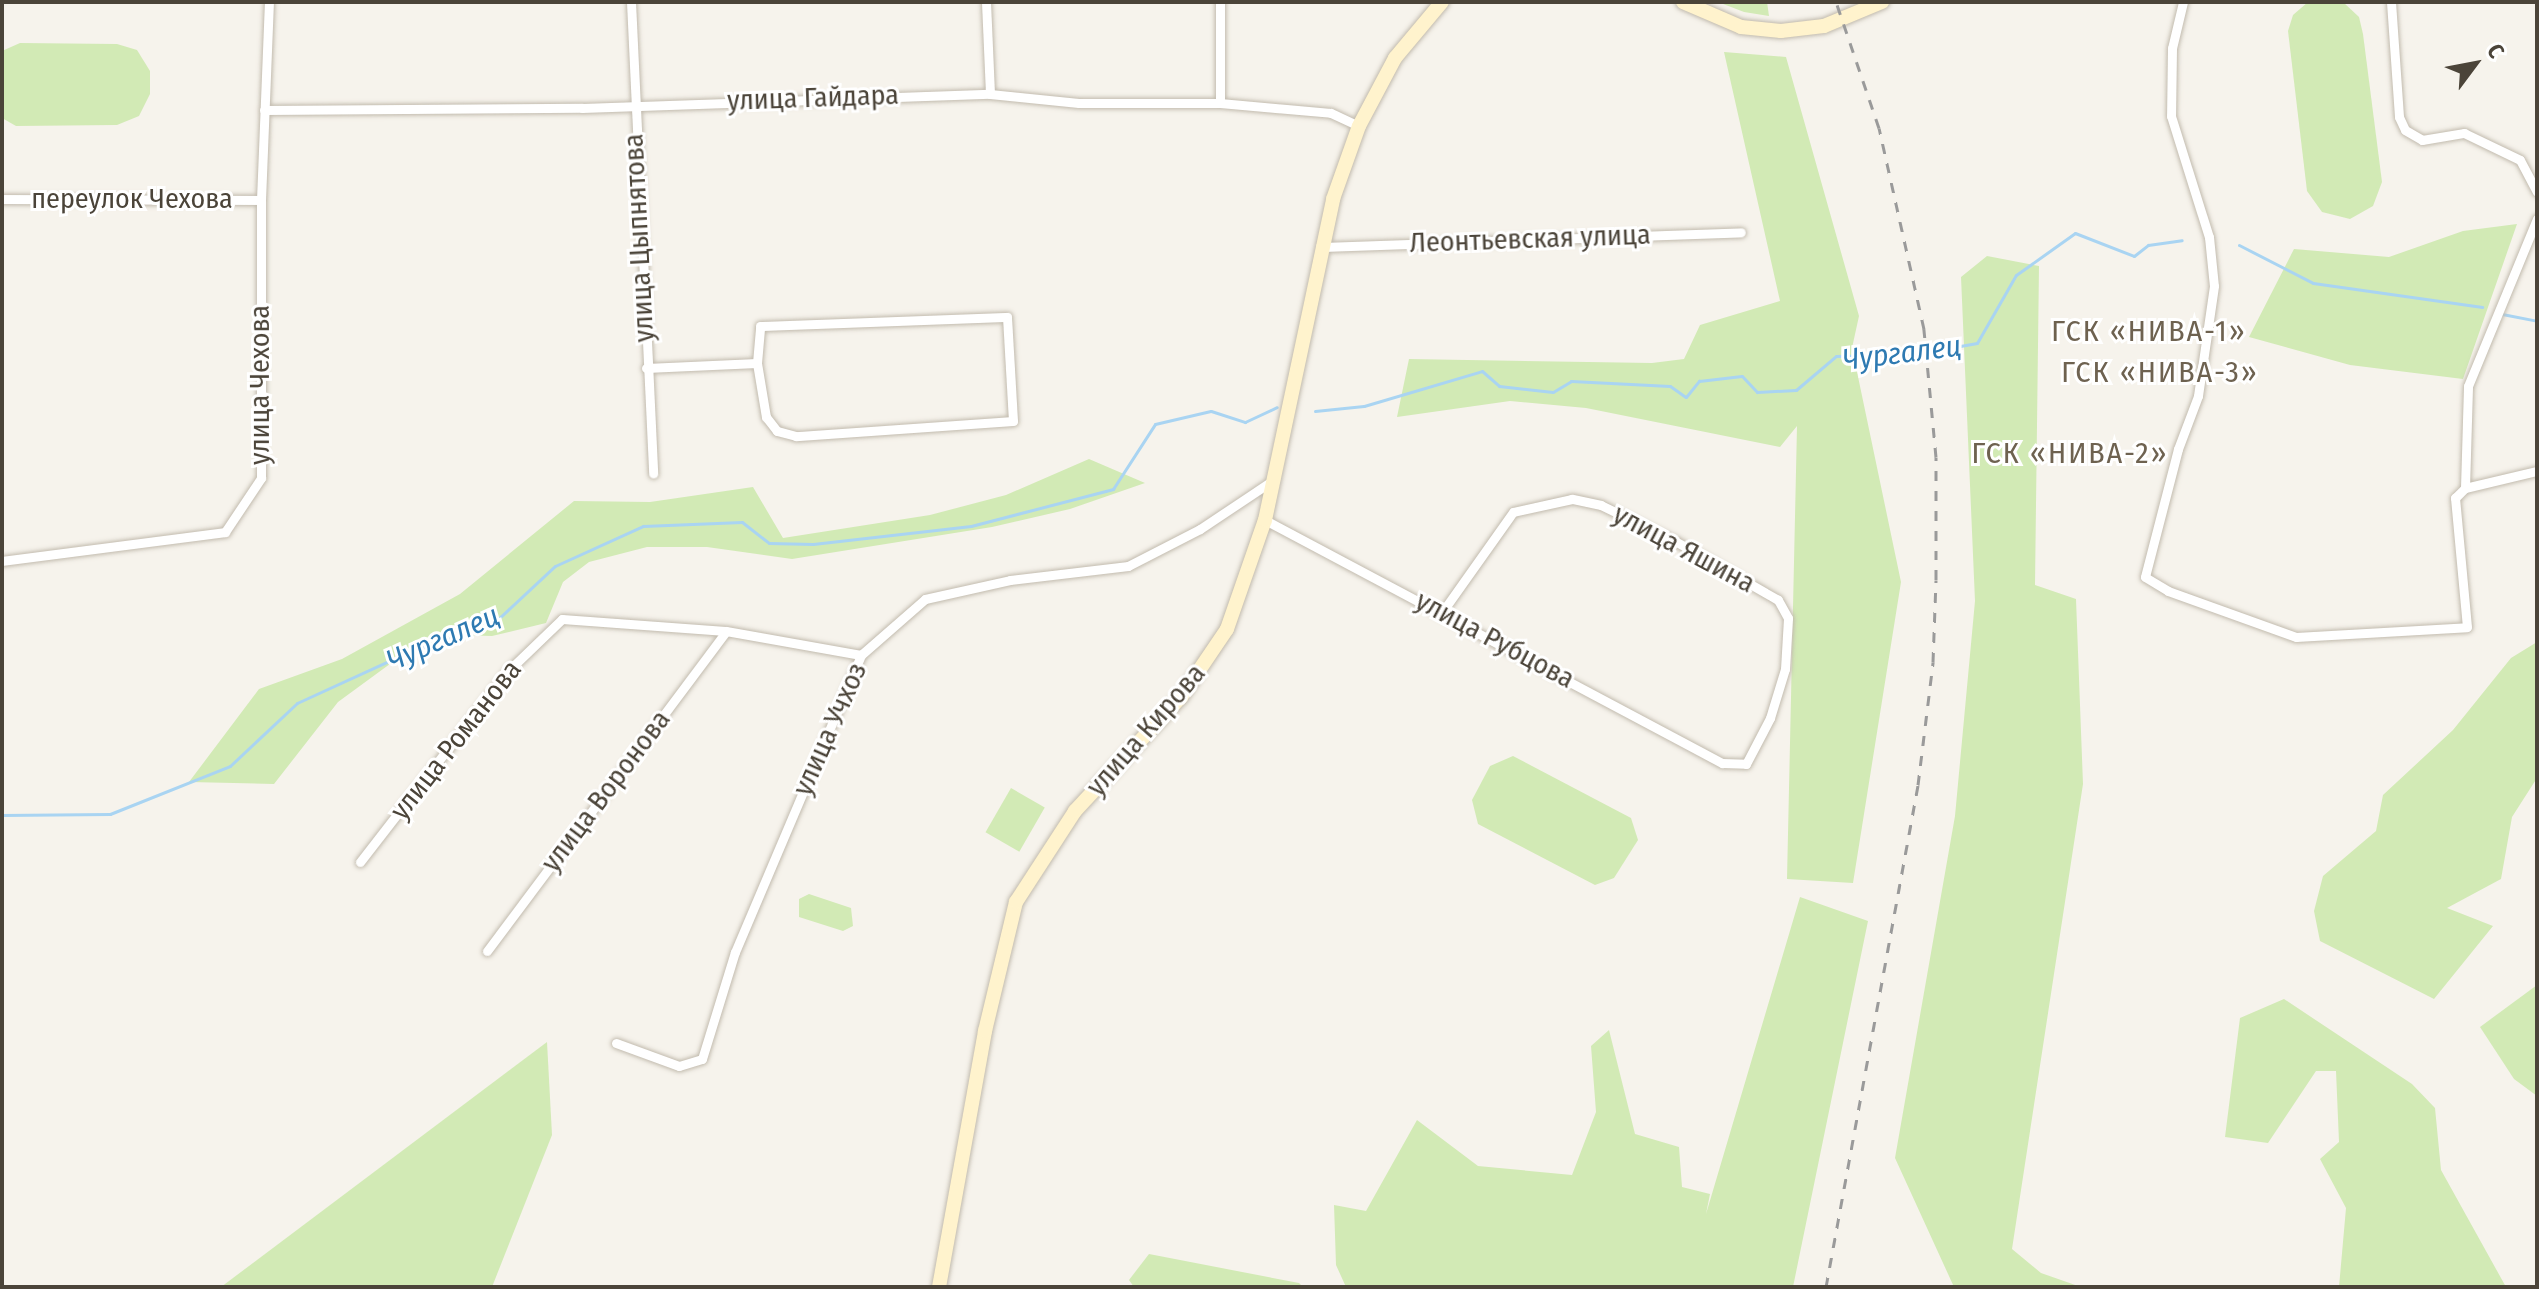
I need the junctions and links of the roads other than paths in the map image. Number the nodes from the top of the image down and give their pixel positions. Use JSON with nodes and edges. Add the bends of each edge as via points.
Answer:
{"nodes":[{"id":1,"x":269,"y":2,"type":"edge"},
{"id":2,"x":631,"y":2,"type":"edge"},
{"id":3,"x":986,"y":2,"type":"edge"},
{"id":4,"x":1220,"y":2,"type":"edge"},
{"id":5,"x":1442,"y":2,"type":"edge"},
{"id":6,"x":1683,"y":2,"type":"edge"},
{"id":7,"x":1882,"y":2,"type":"edge"},
{"id":8,"x":2183,"y":2,"type":"edge"},
{"id":9,"x":2391,"y":2,"type":"edge"},
{"id":10,"x":990,"y":94,"type":"junction"},
{"id":11,"x":1220,"y":103,"type":"junction"},
{"id":12,"x":632,"y":105,"type":"junction"},
{"id":13,"x":264,"y":110,"type":"junction"},
{"id":14,"x":1359,"y":126,"type":"junction"},
{"id":15,"x":2537,"y":192,"type":"edge"},
{"id":16,"x":2,"y":199,"type":"edge"},
{"id":17,"x":261,"y":200,"type":"junction"},
{"id":18,"x":2537,"y":219,"type":"edge"},
{"id":19,"x":1741,"y":232,"type":"dead end"},
{"id":20,"x":1320,"y":247,"type":"junction"},
{"id":21,"x":757,"y":363,"type":"junction"},
{"id":22,"x":646,"y":368,"type":"junction"},
{"id":23,"x":2537,"y":471,"type":"edge"},
{"id":24,"x":653,"y":473,"type":"dead end"},
{"id":25,"x":1275,"y":479,"type":"junction"},
{"id":26,"x":2465,"y":488,"type":"junction"},
{"id":27,"x":1265,"y":520,"type":"junction"},
{"id":28,"x":2,"y":561,"type":"edge"},
{"id":29,"x":1443,"y":611,"type":"junction"},
{"id":30,"x":726,"y":631,"type":"junction"},
{"id":31,"x":861,"y":655,"type":"junction"},
{"id":32,"x":1722,"y":763,"type":"joint"},
{"id":33,"x":360,"y":862,"type":"dead end"},
{"id":34,"x":487,"y":951,"type":"dead end"},
{"id":35,"x":616,"y":1043,"type":"dead end"},
{"id":36,"x":939,"y":1287,"type":"edge"}],
"edges":[{"from":1,"to":13,"type":"street","name":"улица Чехова"},
{"from":2,"to":12,"type":"street","name":"улица Цыпнятова"},
{"from":3,"to":10,"type":"street"},
{"from":4,"to":11,"type":"street"},
{"from":5,"to":14,"type":"main road","name":"улица Кирова","via":[[1395,58]]},
{"from":6,"to":7,"type":"main road","via":[[1741,27],[1781,31],[1824,26]]},
{"from":8,"to":26,"type":"street","via":[[2172,48],[2171,116],[2209,237],[2214,286],[2198,396],[2178,449],[2145,577],[2168,591],[2296,637],[2467,627],[2455,498]]},
{"from":9,"to":15,"type":"street","via":[[2399,117],[2405,130],[2422,140],[2464,133],[2520,160]]},
{"from":10,"to":11,"type":"street","name":"улица Гайдара","via":[[1079,103]]},
{"from":10,"to":12,"type":"street","name":"улица Гайдара"},
{"from":11,"to":14,"type":"street","name":"улица Гайдара","via":[[1331,113]]},
{"from":12,"to":13,"type":"street","name":"улица Гайдара"},
{"from":12,"to":22,"type":"street","name":"улица Цыпнятова"},
{"from":13,"to":17,"type":"street","name":"улица Чехова"},
{"from":14,"to":20,"type":"main road","name":"улица Кирова"},
{"from":16,"to":17,"type":"street","name":"переулок Чехова"},
{"from":17,"to":28,"type":"street","name":"улица Чехова","via":[[261,478],[225,532]]},
{"from":18,"to":26,"type":"street","via":[[2468,386]]},
{"from":19,"to":20,"type":"street","name":"Леонтьевская улица"},
{"from":20,"to":25,"type":"main road","name":"улица Кирова"},
{"from":21,"to":21,"type":"street","via":[[766,417],[777,431],[796,436],[1013,421],[1007,317],[760,326]]},
{"from":21,"to":22,"type":"street"},
{"from":22,"to":24,"type":"street","name":"улица Цыпнятова"},
{"from":23,"to":26,"type":"street"},
{"from":25,"to":27,"type":"main road","name":"улица Кирова"},
{"from":25,"to":31,"type":"street","name":"улица Учхоз","via":[[1200,529],[1128,566],[1010,580],[925,599]]},
{"from":27,"to":29,"type":"street","name":"улица Рубцова"},
{"from":27,"to":36,"type":"main road","name":"улица Кирова","via":[[1227,629],[1210,656],[1181,697],[1075,811],[1016,902],[985,1031]]},
{"from":29,"to":32,"type":"street","name":"улица Рубцова"},
{"from":29,"to":32,"type":"street","name":"улица Яшина","via":[[1513,512],[1572,499],[1601,505],[1749,580],[1778,600],[1788,618],[1785,669],[1770,718],[1746,764]]},
{"from":30,"to":31,"type":"street"},
{"from":30,"to":33,"type":"street","name":"улица Романова","via":[[570,618],[556,622],[508,671]]},
{"from":30,"to":34,"type":"street","name":"улица Воронова"},
{"from":31,"to":35,"type":"street","name":"улица Учхоз","via":[[735,952],[702,1059],[679,1066]]}]}
